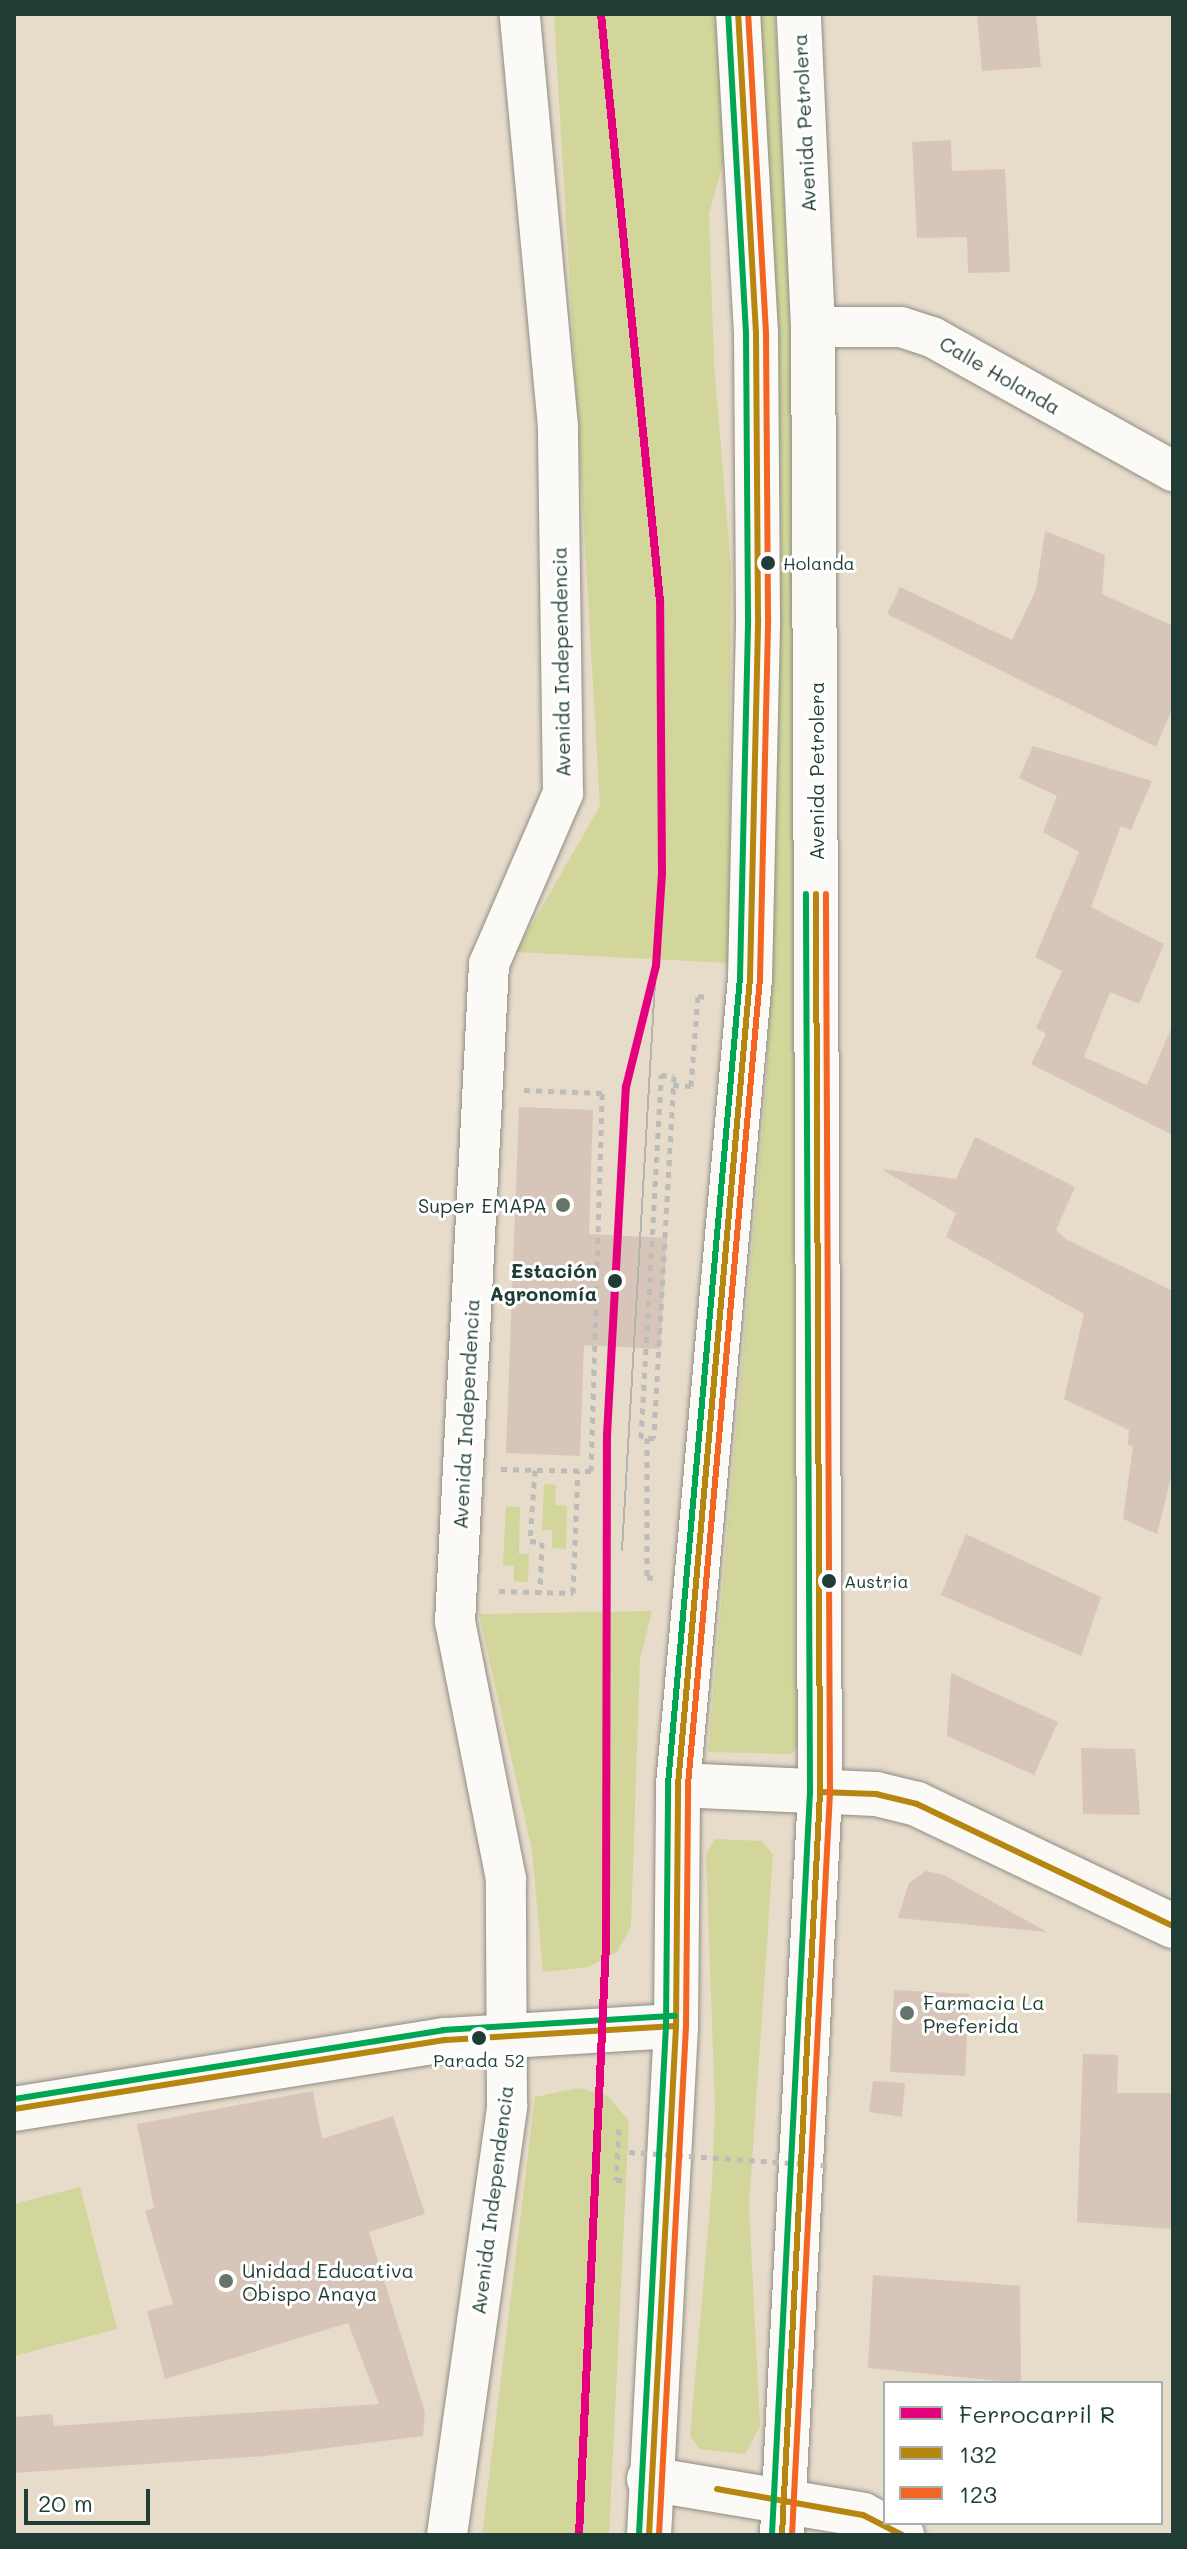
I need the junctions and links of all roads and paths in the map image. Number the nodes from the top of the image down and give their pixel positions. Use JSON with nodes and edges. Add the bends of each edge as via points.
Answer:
{"nodes":[{"id":1,"x":520,"y":14,"type":"edge"},
{"id":2,"x":738,"y":14,"type":"edge"},
{"id":3,"x":799,"y":14,"type":"edge"},
{"id":4,"x":813,"y":327,"type":"junction"},
{"id":5,"x":1173,"y":471,"type":"edge"},
{"id":6,"x":716,"y":998,"type":"dead end"},
{"id":7,"x":673,"y":1085,"type":"junction"},
{"id":8,"x":483,"y":1089,"type":"junction"},
{"id":9,"x":647,"y":1438,"type":"junction"},
{"id":10,"x":535,"y":1470,"type":"junction"},
{"id":11,"x":578,"y":1471,"type":"junction"},
{"id":12,"x":494,"y":1484,"type":"dead end"},
{"id":13,"x":662,"y":1578,"type":"dead end"},
{"id":14,"x":492,"y":1591,"type":"dead end"},
{"id":15,"x":540,"y":1592,"type":"junction"},
{"id":16,"x":678,"y":1785,"type":"junction"},
{"id":17,"x":820,"y":1792,"type":"junction"},
{"id":18,"x":1173,"y":1926,"type":"edge"},
{"id":19,"x":676,"y":2026,"type":"junction"},
{"id":20,"x":506,"y":2037,"type":"junction"},
{"id":21,"x":14,"y":2109,"type":"edge"},
{"id":22,"x":619,"y":2129,"type":"dead end"},
{"id":23,"x":832,"y":2166,"type":"dead end"},
{"id":24,"x":649,"y":2479,"type":"junction"},
{"id":25,"x":783,"y":2517,"type":"edge"},
{"id":26,"x":447,"y":2535,"type":"edge"},
{"id":27,"x":649,"y":2535,"type":"edge"},
{"id":28,"x":902,"y":2535,"type":"edge"}],
"edges":[{"from":1,"to":8,"type":"street","name":"Avenida Independencia","via":[[558,427],[563,793],[489,964]]},
{"from":2,"to":16,"type":"main road","via":[[756,333],[758,618],[750,978]]},
{"from":3,"to":4,"type":"main road","name":"Avenida Petrolera"},
{"from":4,"to":5,"type":"street","name":"Calle Holanda","via":[[901,327],[932,337]]},
{"from":4,"to":17,"type":"main road","name":"Avenida Petrolera"},
{"from":6,"to":7,"type":"path","via":[[698,996],[691,1086]]},
{"from":7,"to":9,"type":"path","via":[[654,1438]]},
{"from":7,"to":9,"type":"path","via":[[674,1076],[661,1075],[641,1438]]},
{"from":8,"to":11,"type":"path","via":[[602,1093],[591,1471]]},
{"from":8,"to":20,"type":"street","name":"Avenida Independencia","via":[[455,1622],[506,1879]]},
{"from":9,"to":13,"type":"path","via":[[647,1577]]},
{"from":10,"to":11,"type":"path"},
{"from":10,"to":12,"type":"path","via":[[495,1469]]},
{"from":10,"to":15,"type":"path","via":[[530,1541],[542,1542]]},
{"from":11,"to":15,"type":"path","via":[[573,1593]]},
{"from":14,"to":15,"type":"path"},
{"from":16,"to":17,"type":"main road"},
{"from":16,"to":19,"type":"main road"},
{"from":17,"to":18,"type":"main road","via":[[876,1794],[917,1804]]},
{"from":17,"to":25,"type":"main road","name":"Avenida Petrolera"},
{"from":19,"to":20,"type":"main road"},
{"from":19,"to":24,"type":"main road"},
{"from":20,"to":21,"type":"main road","via":[[445,2040]]},
{"from":20,"to":26,"type":"street","name":"Avenida Independencia","via":[[507,2106]]},
{"from":22,"to":23,"type":"path","bridge":true,"via":[[616,2180],[628,2180],[629,2152]]},
{"from":24,"to":25,"type":"main road"},
{"from":24,"to":27,"type":"main road"},
{"from":25,"to":28,"type":"main road","via":[[863,2515]]}]}
